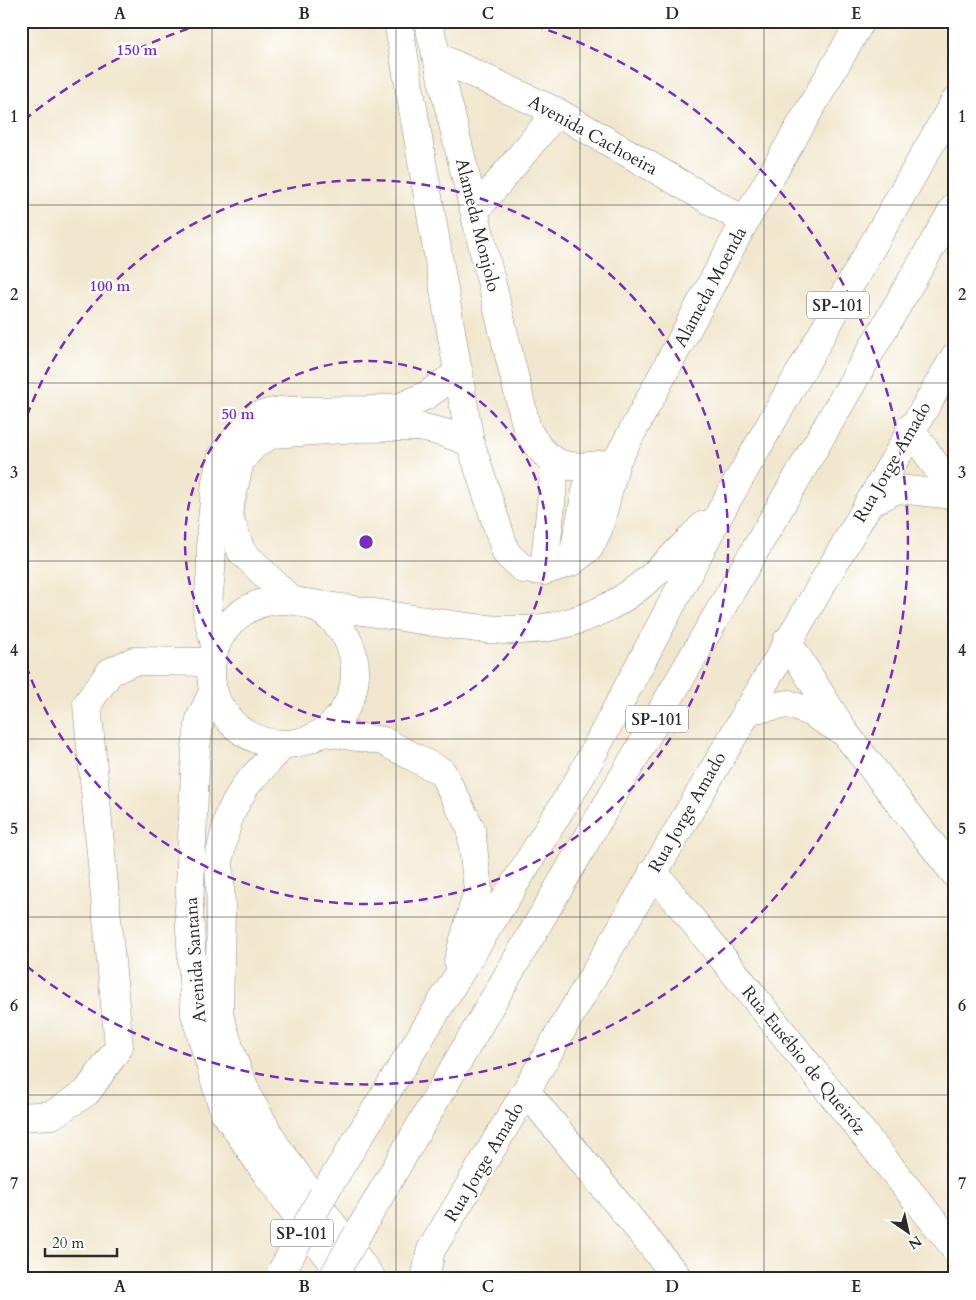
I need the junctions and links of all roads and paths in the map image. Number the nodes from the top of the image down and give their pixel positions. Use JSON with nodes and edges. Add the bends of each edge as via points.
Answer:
{"nodes":[{"id":1,"x":398,"y":21,"type":"edge"},
{"id":2,"x":428,"y":21,"type":"edge"},
{"id":3,"x":861,"y":21,"type":"edge"},
{"id":4,"x":436,"y":56,"type":"junction"},
{"id":5,"x":955,"y":101,"type":"edge"},
{"id":6,"x":557,"y":112,"type":"junction"},
{"id":7,"x":955,"y":206,"type":"edge"},
{"id":8,"x":476,"y":210,"type":"junction"},
{"id":9,"x":745,"y":221,"type":"junction"},
{"id":10,"x":955,"y":356,"type":"edge"},
{"id":11,"x":459,"y":372,"type":"junction"},
{"id":12,"x":910,"y":428,"type":"junction"},
{"id":13,"x":470,"y":442,"type":"junction"},
{"id":14,"x":555,"y":464,"type":"junction"},
{"id":15,"x":604,"y":465,"type":"junction"},
{"id":16,"x":955,"y":495,"type":"edge"},
{"id":17,"x":868,"y":504,"type":"junction"},
{"id":18,"x":722,"y":509,"type":"junction"},
{"id":19,"x":544,"y":571,"type":"junction"},
{"id":20,"x":298,"y":601,"type":"junction"},
{"id":21,"x":788,"y":641,"type":"junction"},
{"id":22,"x":213,"y":653,"type":"junction"},
{"id":23,"x":213,"y":692,"type":"junction"},
{"id":24,"x":747,"y":710,"type":"junction"},
{"id":25,"x":324,"y":732,"type":"junction"},
{"id":26,"x":845,"y":733,"type":"junction"},
{"id":27,"x":284,"y":744,"type":"junction"},
{"id":28,"x":653,"y":871,"type":"junction"},
{"id":29,"x":955,"y":874,"type":"edge"},
{"id":30,"x":448,"y":994,"type":"junction"},
{"id":31,"x":526,"y":1091,"type":"junction"},
{"id":32,"x":21,"y":1117,"type":"edge"},
{"id":33,"x":955,"y":1248,"type":"edge"},
{"id":34,"x":280,"y":1275,"type":"edge"},
{"id":35,"x":425,"y":1275,"type":"edge"},
{"id":36,"x":332,"y":1279,"type":"edge"},
{"id":37,"x":344,"y":1279,"type":"edge"},
{"id":38,"x":372,"y":1279,"type":"edge"},
{"id":39,"x":679,"y":1279,"type":"edge"}],
"edges":[{"from":1,"to":11,"type":"main road"},
{"from":2,"to":4,"type":"main road","name":"Alameda Monjolo"},
{"from":3,"to":9,"type":"main road","name":"Alameda Moenda"},
{"from":4,"to":6,"type":"main road","name":"Avenida Cachoeira"},
{"from":4,"to":8,"type":"main road","name":"Alameda Monjolo"},
{"from":5,"to":18,"type":"main road","number":"SP-101"},
{"from":6,"to":8,"type":"main road"},
{"from":6,"to":9,"type":"main road","name":"Avenida Cachoeira"},
{"from":7,"to":36,"type":"main road","number":"SP-101","bridge":true},
{"from":8,"to":14,"type":"main road","name":"Alameda Monjolo","via":[[527,429],[537,448]]},
{"from":9,"to":15,"type":"main road","name":"Alameda Moenda"},
{"from":10,"to":12,"type":"main road","name":"Rua Jorge Amado"},
{"from":11,"to":13,"type":"main road"},
{"from":11,"to":22,"type":"main road","via":[[428,395],[401,407],[280,411],[259,415],[239,435],[222,456],[216,482],[207,614]]},
{"from":12,"to":16,"type":"main road"},
{"from":12,"to":17,"type":"main road","name":"Rua Jorge Amado"},
{"from":13,"to":19,"type":"main road","via":[[506,553],[523,569]]},
{"from":13,"to":20,"type":"main road","via":[[420,428],[356,428],[272,434],[254,445],[240,461],[228,513],[234,535],[241,551]]},
{"from":14,"to":15,"type":"main road"},
{"from":14,"to":19,"type":"main road"},
{"from":15,"to":19,"type":"main road","name":"Alameda Moenda","via":[[572,562]]},
{"from":16,"to":17,"type":"main road","via":[[897,489]]},
{"from":17,"to":21,"type":"main road","name":"Rua Jorge Amado"},
{"from":18,"to":20,"type":"main road","via":[[647,580],[606,608],[567,624],[526,631],[492,631]]},
{"from":18,"to":30,"type":"main road","number":"SP-101","via":[[581,776]]},
{"from":20,"to":22,"type":"main road","via":[[265,602],[242,613],[223,631]]},
{"from":20,"to":25,"type":"main road","via":[[330,616],[347,636],[355,662],[354,688],[343,713]]},
{"from":21,"to":24,"type":"main road","name":"Rua Jorge Amado"},
{"from":21,"to":26,"type":"main road"},
{"from":22,"to":23,"type":"main road"},
{"from":22,"to":32,"type":"main road","via":[[134,661],[110,672],[87,704],[119,1048],[87,1092],[52,1115]]},
{"from":23,"to":27,"type":"main road","via":[[221,709],[240,730],[265,742]]},
{"from":23,"to":37,"type":"main road","name":"Avenida Santana","via":[[200,719],[196,747],[190,910],[195,1014],[224,1111]]},
{"from":24,"to":26,"type":"main road","via":[[789,704],[810,712]]},
{"from":24,"to":28,"type":"main road","name":"Rua Jorge Amado"},
{"from":25,"to":27,"type":"main road","via":[[305,741]]},
{"from":25,"to":30,"type":"main road","via":[[383,741],[442,772],[471,829],[478,890]]},
{"from":26,"to":29,"type":"main road"},
{"from":27,"to":38,"type":"main road","name":"Avenida Santana","via":[[246,785],[229,815],[219,858],[219,1015],[249,1099],[276,1146]]},
{"from":28,"to":31,"type":"main road","name":"Rua Jorge Amado"},
{"from":28,"to":33,"type":"main road","name":"Rua Eusébio de Queiróz"},
{"from":30,"to":34,"type":"main road","number":"SP-101","bridge":true,"via":[[323,1195]]},
{"from":31,"to":35,"type":"main road","name":"Rua Jorge Amado","via":[[431,1250]]},
{"from":31,"to":39,"type":"main road"}]}
